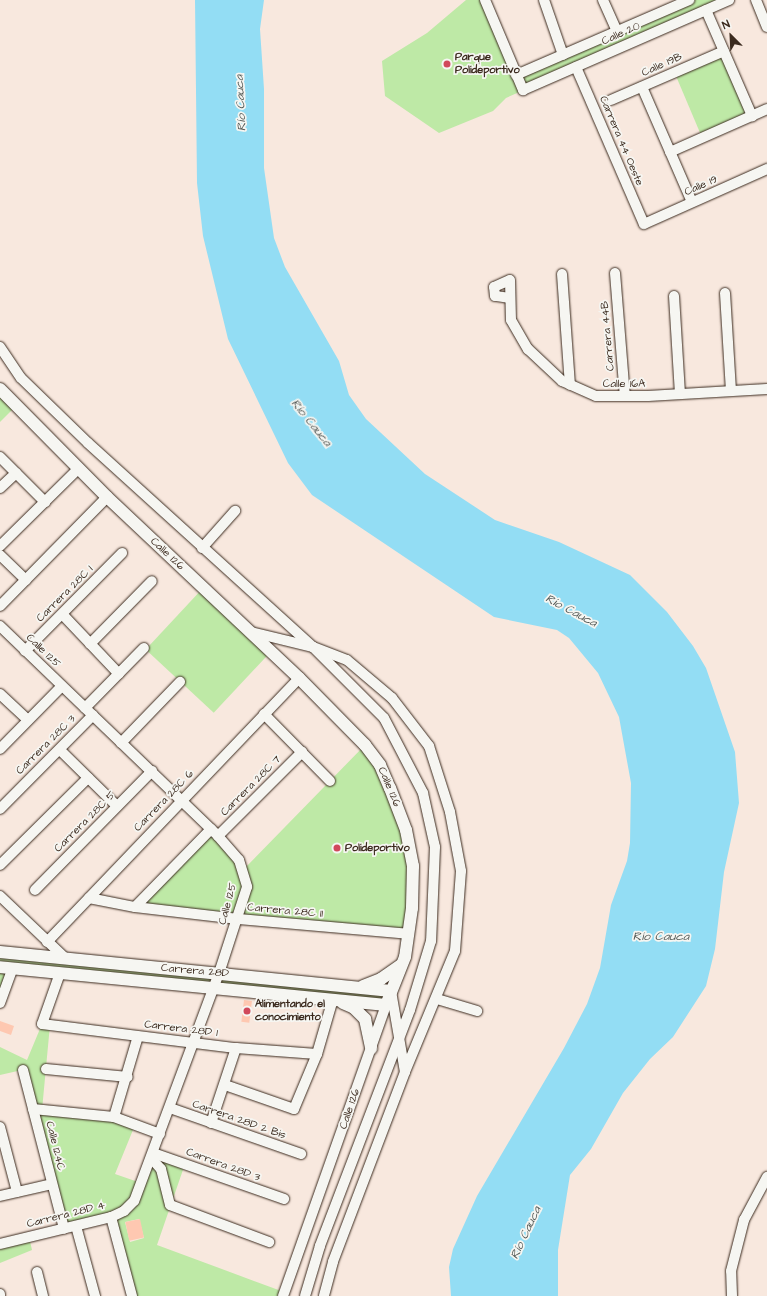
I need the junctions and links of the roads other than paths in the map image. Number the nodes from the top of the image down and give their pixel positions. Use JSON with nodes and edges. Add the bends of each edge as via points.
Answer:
{"nodes":[{"id":1,"x":485,"y":0,"type":"edge"},
{"id":2,"x":544,"y":0,"type":"edge"},
{"id":3,"x":603,"y":0,"type":"edge"},
{"id":4,"x":689,"y":0,"type":"edge"},
{"id":5,"x":729,"y":0,"type":"edge"},
{"id":6,"x":756,"y":0,"type":"edge"},
{"id":7,"x":706,"y":10,"type":"junction"},
{"id":8,"x":767,"y":27,"type":"edge"},
{"id":9,"x":617,"y":31,"type":"junction"},
{"id":10,"x":724,"y":51,"type":"junction"},
{"id":11,"x":563,"y":55,"type":"junction"},
{"id":12,"x":576,"y":67,"type":"junction"},
{"id":13,"x":516,"y":75,"type":"junction"},
{"id":14,"x":642,"y":87,"type":"junction"},
{"id":15,"x":611,"y":100,"type":"dead end"},
{"id":16,"x":767,"y":109,"type":"edge"},
{"id":17,"x":752,"y":116,"type":"junction"},
{"id":18,"x":670,"y":152,"type":"junction"},
{"id":19,"x":767,"y":169,"type":"edge"},
{"id":20,"x":692,"y":202,"type":"junction"},
{"id":21,"x":644,"y":224,"type":"joint"},
{"id":22,"x":615,"y":273,"type":"dead end"},
{"id":23,"x":562,"y":274,"type":"dead end"},
{"id":24,"x":725,"y":293,"type":"dead end"},
{"id":25,"x":674,"y":296,"type":"dead end"},
{"id":26,"x":510,"y":298,"type":"dead end"},
{"id":27,"x":0,"y":347,"type":"edge"},
{"id":28,"x":570,"y":385,"type":"junction"},
{"id":29,"x":767,"y":388,"type":"edge"},
{"id":30,"x":0,"y":389,"type":"edge"},
{"id":31,"x":731,"y":391,"type":"junction"},
{"id":32,"x":680,"y":394,"type":"junction"},
{"id":33,"x":625,"y":396,"type":"junction"},
{"id":34,"x":0,"y":457,"type":"edge"},
{"id":35,"x":79,"y":468,"type":"junction"},
{"id":36,"x":16,"y":473,"type":"junction"},
{"id":37,"x":0,"y":488,"type":"edge"},
{"id":38,"x":107,"y":498,"type":"junction"},
{"id":39,"x":45,"y":502,"type":"junction"},
{"id":40,"x":235,"y":511,"type":"dead end"},
{"id":41,"x":0,"y":546,"type":"edge"},
{"id":42,"x":202,"y":548,"type":"junction"},
{"id":43,"x":122,"y":553,"type":"dead end"},
{"id":44,"x":0,"y":555,"type":"edge"},
{"id":45,"x":26,"y":580,"type":"junction"},
{"id":46,"x":152,"y":582,"type":"dead end"},
{"id":47,"x":0,"y":606,"type":"edge"},
{"id":48,"x":62,"y":615,"type":"junction"},
{"id":49,"x":1,"y":629,"type":"edge"},
{"id":50,"x":251,"y":632,"type":"junction"},
{"id":51,"x":90,"y":644,"type":"junction"},
{"id":52,"x":312,"y":647,"type":"junction"},
{"id":53,"x":144,"y":648,"type":"dead end"},
{"id":54,"x":25,"y":651,"type":"junction"},
{"id":55,"x":347,"y":660,"type":"junction"},
{"id":56,"x":119,"y":674,"type":"junction"},
{"id":57,"x":299,"y":678,"type":"junction"},
{"id":58,"x":180,"y":682,"type":"dead end"},
{"id":59,"x":62,"y":686,"type":"junction"},
{"id":60,"x":354,"y":688,"type":"junction"},
{"id":61,"x":0,"y":694,"type":"edge"},
{"id":62,"x":89,"y":712,"type":"junction"},
{"id":63,"x":264,"y":714,"type":"junction"},
{"id":64,"x":28,"y":720,"type":"junction"},
{"id":65,"x":122,"y":743,"type":"junction"},
{"id":66,"x":0,"y":749,"type":"edge"},
{"id":67,"x":60,"y":750,"type":"junction"},
{"id":68,"x":302,"y":752,"type":"junction"},
{"id":69,"x":152,"y":771,"type":"junction"},
{"id":70,"x":88,"y":778,"type":"junction"},
{"id":71,"x":330,"y":781,"type":"dead end"},
{"id":72,"x":182,"y":800,"type":"junction"},
{"id":73,"x":117,"y":806,"type":"junction"},
{"id":74,"x":0,"y":809,"type":"edge"},
{"id":75,"x":214,"y":832,"type":"junction"},
{"id":76,"x":2,"y":863,"type":"edge"},
{"id":77,"x":35,"y":890,"type":"dead end"},
{"id":78,"x":0,"y":896,"type":"edge"},
{"id":79,"x":88,"y":898,"type":"junction"},
{"id":80,"x":135,"y":907,"type":"junction"},
{"id":81,"x":238,"y":919,"type":"junction"},
{"id":82,"x":408,"y":934,"type":"junction"},
{"id":83,"x":48,"y":942,"type":"junction"},
{"id":84,"x":0,"y":952,"type":"edge"},
{"id":85,"x":65,"y":958,"type":"junction"},
{"id":86,"x":402,"y":964,"type":"junction"},
{"id":87,"x":0,"y":967,"type":"edge"},
{"id":88,"x":13,"y":968,"type":"junction"},
{"id":89,"x":60,"y":973,"type":"junction"},
{"id":90,"x":219,"y":973,"type":"junction"},
{"id":91,"x":212,"y":986,"type":"junction"},
{"id":92,"x":360,"y":987,"type":"junction"},
{"id":93,"x":391,"y":991,"type":"junction"},
{"id":94,"x":333,"y":999,"type":"junction"},
{"id":95,"x":437,"y":999,"type":"junction"},
{"id":96,"x":0,"y":1003,"type":"edge"},
{"id":97,"x":386,"y":1005,"type":"junction"},
{"id":98,"x":478,"y":1011,"type":"dead end"},
{"id":99,"x":399,"y":1033,"type":"junction"},
{"id":100,"x":138,"y":1036,"type":"junction"},
{"id":101,"x":193,"y":1043,"type":"junction"},
{"id":102,"x":236,"y":1048,"type":"junction"},
{"id":103,"x":371,"y":1048,"type":"junction"},
{"id":104,"x":317,"y":1054,"type":"junction"},
{"id":105,"x":46,"y":1069,"type":"dead end"},
{"id":106,"x":23,"y":1070,"type":"dead end"},
{"id":107,"x":405,"y":1072,"type":"junction"},
{"id":108,"x":128,"y":1077,"type":"junction"},
{"id":109,"x":224,"y":1085,"type":"junction"},
{"id":110,"x":170,"y":1108,"type":"junction"},
{"id":111,"x":33,"y":1109,"type":"junction"},
{"id":112,"x":114,"y":1117,"type":"junction"},
{"id":113,"x":211,"y":1123,"type":"junction"},
{"id":114,"x":0,"y":1128,"type":"edge"},
{"id":115,"x":160,"y":1134,"type":"junction"},
{"id":116,"x":300,"y":1154,"type":"dead end"},
{"id":117,"x":152,"y":1155,"type":"junction"},
{"id":118,"x":767,"y":1176,"type":"edge"},
{"id":119,"x":52,"y":1184,"type":"junction"},
{"id":120,"x":17,"y":1192,"type":"junction"},
{"id":121,"x":0,"y":1196,"type":"edge"},
{"id":122,"x":284,"y":1199,"type":"dead end"},
{"id":123,"x":134,"y":1201,"type":"joint"},
{"id":124,"x":111,"y":1217,"type":"junction"},
{"id":125,"x":76,"y":1226,"type":"junction"},
{"id":126,"x":64,"y":1229,"type":"junction"},
{"id":127,"x":269,"y":1242,"type":"dead end"},
{"id":128,"x":0,"y":1244,"type":"edge"},
{"id":129,"x":37,"y":1272,"type":"dead end"},
{"id":130,"x":44,"y":1296,"type":"edge"},
{"id":131,"x":95,"y":1296,"type":"edge"},
{"id":132,"x":132,"y":1296,"type":"edge"},
{"id":133,"x":283,"y":1296,"type":"edge"},
{"id":134,"x":305,"y":1296,"type":"edge"},
{"id":135,"x":324,"y":1296,"type":"edge"},
{"id":136,"x":732,"y":1296,"type":"edge"}],
"edges":[{"from":1,"to":13,"type":"street"},
{"from":2,"to":11,"type":"street"},
{"from":3,"to":9,"type":"street"},
{"from":4,"to":9,"type":"street","name":"Calle 20"},
{"from":5,"to":7,"type":"street","name":"Calle 20"},
{"from":6,"to":8,"type":"street"},
{"from":7,"to":10,"type":"street"},
{"from":7,"to":12,"type":"street","name":"Calle 20"},
{"from":9,"to":11,"type":"street","name":"Calle 20"},
{"from":10,"to":14,"type":"street","name":"Calle 19B"},
{"from":10,"to":17,"type":"street"},
{"from":11,"to":13,"type":"street","name":"Calle 20"},
{"from":12,"to":13,"type":"street","name":"Calle 20","via":[[523,90]]},
{"from":12,"to":21,"type":"street","name":"Carrera 44 Oeste"},
{"from":14,"to":15,"type":"street","name":"Calle 19B"},
{"from":14,"to":18,"type":"street"},
{"from":16,"to":17,"type":"street"},
{"from":17,"to":18,"type":"street"},
{"from":18,"to":20,"type":"street"},
{"from":19,"to":20,"type":"street","name":"Calle 19"},
{"from":20,"to":21,"type":"street","name":"Calle 19"},
{"from":22,"to":33,"type":"street","name":"Carrera 44B"},
{"from":23,"to":28,"type":"street"},
{"from":24,"to":31,"type":"street"},
{"from":25,"to":32,"type":"street"},
{"from":26,"to":28,"type":"street","name":"Calle 16A","via":[[514,330],[528,349]]},
{"from":27,"to":42,"type":"street","via":[[21,378]]},
{"from":28,"to":33,"type":"street","name":"Calle 16A","via":[[596,396]]},
{"from":29,"to":31,"type":"street","name":"Calle 16A"},
{"from":30,"to":35,"type":"street","name":"Calle 126"},
{"from":31,"to":32,"type":"street","name":"Calle 16A"},
{"from":32,"to":33,"type":"street","name":"Calle 16A"},
{"from":34,"to":36,"type":"street"},
{"from":35,"to":38,"type":"street","name":"Calle 126"},
{"from":35,"to":39,"type":"street"},
{"from":36,"to":37,"type":"street"},
{"from":36,"to":39,"type":"street"},
{"from":38,"to":45,"type":"street"},
{"from":38,"to":50,"type":"street","name":"Calle 126"},
{"from":39,"to":41,"type":"street"},
{"from":40,"to":42,"type":"street"},
{"from":42,"to":52,"type":"street"},
{"from":43,"to":48,"type":"street","name":"Carrera 28C 1"},
{"from":44,"to":45,"type":"street"},
{"from":45,"to":47,"type":"street"},
{"from":46,"to":51,"type":"street"},
{"from":48,"to":51,"type":"street"},
{"from":48,"to":54,"type":"street","name":"Carrera 28C 1"},
{"from":49,"to":54,"type":"street","name":"Calle 125"},
{"from":50,"to":52,"type":"street"},
{"from":50,"to":57,"type":"street","name":"Calle 126"},
{"from":51,"to":56,"type":"street"},
{"from":52,"to":55,"type":"street"},
{"from":52,"to":60,"type":"street"},
{"from":53,"to":56,"type":"street","name":"Carrera 28C 3"},
{"from":54,"to":59,"type":"street","name":"Calle 125"},
{"from":55,"to":60,"type":"street"},
{"from":55,"to":95,"type":"street","via":[[392,698],[429,746],[450,812],[461,871],[455,951]]},
{"from":56,"to":62,"type":"street","name":"Carrera 28C 3"},
{"from":57,"to":63,"type":"street","name":"Carrera 28C 6"},
{"from":57,"to":82,"type":"street","name":"Calle 126","via":[[365,745],[380,765],[390,788],[406,830],[413,866],[412,908]]},
{"from":58,"to":65,"type":"street"},
{"from":59,"to":62,"type":"street","name":"Calle 125"},
{"from":59,"to":64,"type":"street"},
{"from":60,"to":99,"type":"street","via":[[384,718],[423,793],[435,847],[431,941],[410,1010]]},
{"from":61,"to":64,"type":"street"},
{"from":62,"to":65,"type":"street","name":"Calle 125"},
{"from":62,"to":67,"type":"street","name":"Carrera 28C 3"},
{"from":63,"to":68,"type":"street"},
{"from":63,"to":72,"type":"street","name":"Carrera 28C 6"},
{"from":64,"to":66,"type":"street"},
{"from":65,"to":69,"type":"street","name":"Calle 125"},
{"from":67,"to":70,"type":"street"},
{"from":67,"to":74,"type":"street","name":"Carrera 28C 3"},
{"from":68,"to":71,"type":"street"},
{"from":68,"to":75,"type":"street","name":"Carrera 28C 7"},
{"from":69,"to":72,"type":"street","name":"Calle 125"},
{"from":69,"to":73,"type":"street","name":"Carrera 28C 5"},
{"from":70,"to":73,"type":"street"},
{"from":70,"to":76,"type":"street"},
{"from":72,"to":75,"type":"street","name":"Calle 125"},
{"from":72,"to":79,"type":"street","name":"Carrera 28C 6"},
{"from":73,"to":77,"type":"street","name":"Carrera 28C 5"},
{"from":75,"to":80,"type":"street","name":"Carrera 28C 7"},
{"from":75,"to":81,"type":"street","name":"Calle 125","via":[[239,860],[247,879]]},
{"from":78,"to":83,"type":"street"},
{"from":79,"to":80,"type":"street","name":"Carrera 28C 11"},
{"from":79,"to":83,"type":"street","name":"Carrera 28C 6"},
{"from":80,"to":81,"type":"street","name":"Carrera 28C 11"},
{"from":81,"to":82,"type":"street","name":"Carrera 28C 11"},
{"from":81,"to":90,"type":"street","name":"Calle 125"},
{"from":82,"to":86,"type":"street","name":"Calle 126"},
{"from":83,"to":85,"type":"street"},
{"from":84,"to":85,"type":"street","name":"Carrera 28D"},
{"from":85,"to":90,"type":"street","name":"Carrera 28D"},
{"from":86,"to":92,"type":"street","via":[[381,979]]},
{"from":86,"to":93,"type":"street","name":"Calle 126"},
{"from":87,"to":88,"type":"street","name":"Carrera 28D"},
{"from":88,"to":89,"type":"street","name":"Carrera 28D"},
{"from":88,"to":96,"type":"street"},
{"from":89,"to":91,"type":"street","name":"Carrera 28D"},
{"from":89,"to":100,"type":"street","name":"Carrera 28D 1","via":[[42,1024]]},
{"from":90,"to":91,"type":"street","name":"Calle 125"},
{"from":90,"to":92,"type":"street","name":"Carrera 28D"},
{"from":91,"to":94,"type":"street","name":"Carrera 28D"},
{"from":91,"to":101,"type":"street","name":"Calle 125"},
{"from":92,"to":93,"type":"street","name":"Carrera 28D"},
{"from":93,"to":97,"type":"street","name":"Calle 126"},
{"from":93,"to":99,"type":"street"},
{"from":94,"to":97,"type":"street","name":"Carrera 28D"},
{"from":94,"to":103,"type":"street","via":[[360,1012],[370,1032]]},
{"from":94,"to":104,"type":"street"},
{"from":95,"to":98,"type":"street"},
{"from":95,"to":107,"type":"street"},
{"from":97,"to":103,"type":"street","name":"Calle 126"},
{"from":99,"to":107,"type":"street"},
{"from":99,"to":134,"type":"street","via":[[320,1246]]},
{"from":100,"to":101,"type":"street","name":"Carrera 28D 1"},
{"from":100,"to":108,"type":"street"},
{"from":101,"to":102,"type":"street","name":"Carrera 28D 1"},
{"from":101,"to":110,"type":"street","name":"Calle 125"},
{"from":102,"to":104,"type":"street","name":"Carrera 28D 1"},
{"from":102,"to":109,"type":"street"},
{"from":103,"to":133,"type":"street","name":"Calle 126"},
{"from":104,"to":109,"type":"street","via":[[294,1109]]},
{"from":105,"to":108,"type":"street"},
{"from":106,"to":111,"type":"street","name":"Calle 124C"},
{"from":107,"to":135,"type":"street","via":[[332,1262]]},
{"from":108,"to":112,"type":"street"},
{"from":109,"to":113,"type":"street"},
{"from":110,"to":113,"type":"street","name":"Carrera 28D 2 Bis"},
{"from":110,"to":115,"type":"street","name":"Calle 125"},
{"from":111,"to":112,"type":"street"},
{"from":111,"to":119,"type":"street","name":"Calle 124C"},
{"from":112,"to":115,"type":"street"},
{"from":113,"to":116,"type":"street","name":"Carrera 28D 2 Bis"},
{"from":114,"to":120,"type":"street"},
{"from":115,"to":117,"type":"street","name":"Calle 125"},
{"from":117,"to":122,"type":"street","name":"Carrera 28D 3"},
{"from":117,"to":123,"type":"street","name":"Calle 125"},
{"from":117,"to":127,"type":"street","via":[[161,1169],[170,1205]]},
{"from":118,"to":136,"type":"street","via":[[744,1220],[732,1271]]},
{"from":119,"to":120,"type":"street"},
{"from":119,"to":126,"type":"street","name":"Calle 124C"},
{"from":120,"to":121,"type":"street"},
{"from":123,"to":124,"type":"street","name":"Carrera 28D 4"},
{"from":124,"to":125,"type":"street","name":"Carrera 28D 4"},
{"from":124,"to":132,"type":"street"},
{"from":125,"to":126,"type":"street","name":"Carrera 28D 4"},
{"from":125,"to":131,"type":"street"},
{"from":126,"to":128,"type":"street","name":"Carrera 28D 4"},
{"from":129,"to":130,"type":"street"}]}
